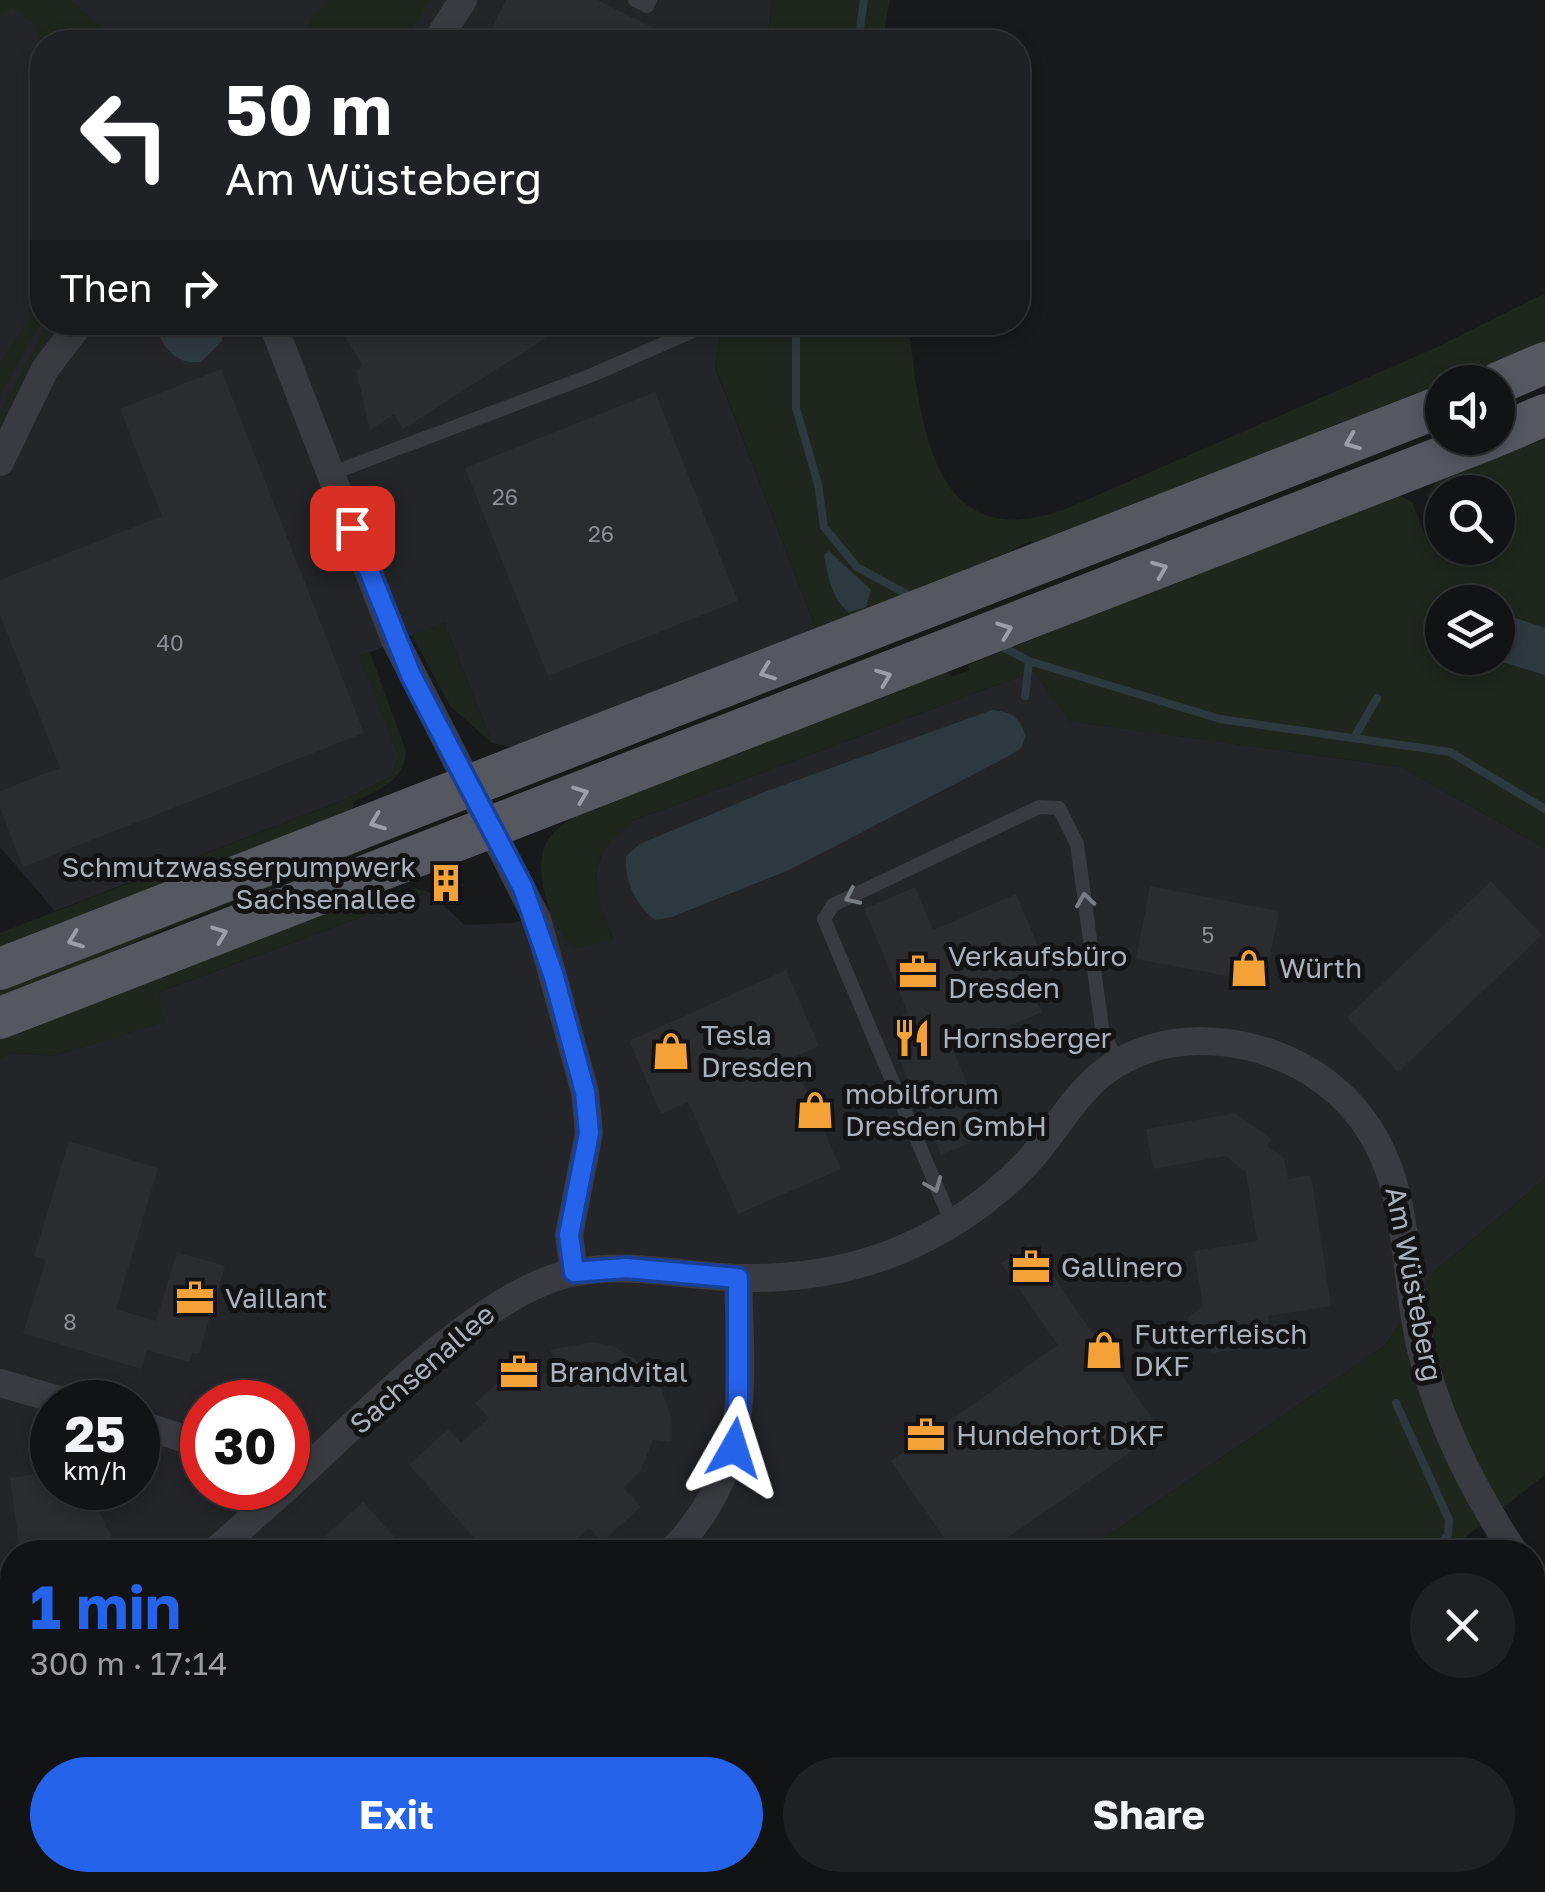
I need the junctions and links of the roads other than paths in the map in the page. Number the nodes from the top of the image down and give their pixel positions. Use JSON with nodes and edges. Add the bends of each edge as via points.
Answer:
{"nodes":[{"id":1,"x":463,"y":0,"type":"edge"},
{"id":2,"x":635,"y":0,"type":"edge"},
{"id":3,"x":650,"y":0,"type":"edge"},
{"id":4,"x":444,"y":30,"type":"edge"},
{"id":5,"x":72,"y":335,"type":"edge"},
{"id":6,"x":277,"y":335,"type":"edge"},
{"id":7,"x":684,"y":335,"type":"edge"},
{"id":8,"x":1545,"y":363,"type":"edge"},
{"id":9,"x":1515,"y":376,"type":"edge"},
{"id":10,"x":1425,"y":413,"type":"edge"},
{"id":11,"x":1545,"y":415,"type":"edge"},
{"id":12,"x":1515,"y":427,"type":"edge"},
{"id":13,"x":1446,"y":455,"type":"edge"},
{"id":14,"x":0,"y":462,"type":"edge"},
{"id":15,"x":330,"y":474,"type":"junction"},
{"id":16,"x":468,"y":788,"type":"junction"},
{"id":17,"x":490,"y":829,"type":"junction"},
{"id":18,"x":0,"y":969,"type":"edge"},
{"id":19,"x":0,"y":1018,"type":"edge"},
{"id":20,"x":1118,"y":1063,"type":"junction"},
{"id":21,"x":952,"y":1223,"type":"junction"},
{"id":22,"x":574,"y":1272,"type":"junction"},
{"id":23,"x":738,"y":1278,"type":"junction"},
{"id":24,"x":0,"y":1383,"type":"edge"},
{"id":25,"x":30,"y":1392,"type":"edge"},
{"id":26,"x":310,"y":1466,"type":"edge"},
{"id":27,"x":260,"y":1510,"type":"edge"},
{"id":28,"x":227,"y":1540,"type":"edge"},
{"id":29,"x":681,"y":1540,"type":"edge"},
{"id":30,"x":1506,"y":1540,"type":"edge"}],
"edges":[{"from":1,"to":4,"type":"street"},
{"from":2,"to":3,"type":"lane","via":[[647,6]]},
{"from":5,"to":14,"type":"street","via":[[45,369]]},
{"from":6,"to":15,"type":"street"},
{"from":7,"to":15,"type":"lane"},
{"from":8,"to":9,"type":"main road"},
{"from":10,"to":16,"type":"main road","one_way":true},
{"from":11,"to":12,"type":"main road"},
{"from":17,"to":13,"type":"main road","one_way":true},
{"from":15,"to":16,"type":"street","via":[[395,640]]},
{"from":16,"to":17,"type":"street"},
{"from":16,"to":18,"type":"main road","one_way":true},
{"from":19,"to":17,"type":"main road","one_way":true},
{"from":17,"to":22,"type":"street","via":[[537,918],[585,1092],[589,1133],[569,1235]]},
{"from":20,"to":21,"type":"street","name":"Am Wüsteberg","via":[[1080,1096],[1020,1170]]},
{"from":20,"to":21,"type":"lane","one_way":true,"via":[[1102,1028],[1078,844],[1059,808],[1039,807],[833,905],[824,920]]},
{"from":20,"to":30,"type":"street","name":"Am Wüsteberg","via":[[1154,1046],[1232,1042],[1293,1060],[1353,1110],[1394,1177],[1412,1304],[1436,1400]]},
{"from":21,"to":23,"type":"street","name":"Am Wüsteberg","via":[[848,1268]]},
{"from":22,"to":23,"type":"street","name":"Am Wüsteberg","via":[[626,1268]]},
{"from":22,"to":26,"type":"street","name":"Sachsenallee","via":[[500,1302]]},
{"from":23,"to":29,"type":"street","via":[[738,1428],[729,1468]]},
{"from":24,"to":25,"type":"street"},
{"from":27,"to":28,"type":"street","name":"Sachsenallee"}]}
